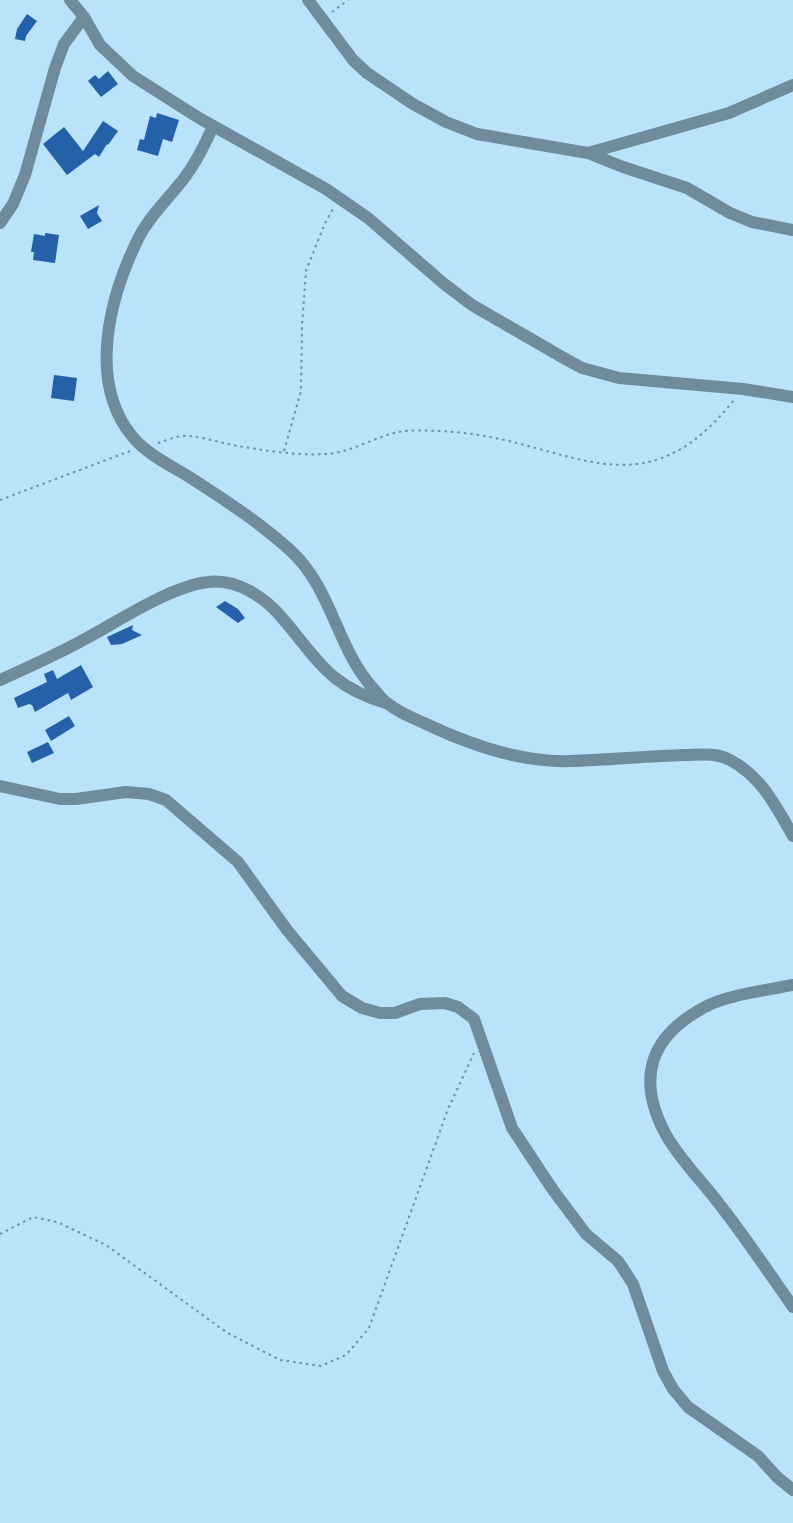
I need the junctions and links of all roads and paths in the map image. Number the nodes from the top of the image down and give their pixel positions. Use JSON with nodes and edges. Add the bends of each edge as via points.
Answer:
{"nodes":[{"id":1,"x":70,"y":0,"type":"edge"},
{"id":2,"x":308,"y":0,"type":"edge"},
{"id":3,"x":348,"y":0,"type":"edge"},
{"id":4,"x":84,"y":17,"type":"junction"},
{"id":5,"x":323,"y":19,"type":"junction"},
{"id":6,"x":793,"y":85,"type":"edge"},
{"id":7,"x":213,"y":126,"type":"junction"},
{"id":8,"x":588,"y":153,"type":"junction"},
{"id":9,"x":339,"y":197,"type":"junction"},
{"id":10,"x":0,"y":223,"type":"edge"},
{"id":11,"x":793,"y":230,"type":"edge"},
{"id":12,"x":743,"y":389,"type":"junction"},
{"id":13,"x":793,"y":397,"type":"edge"},
{"id":14,"x":142,"y":446,"type":"junction"},
{"id":15,"x":284,"y":451,"type":"junction"},
{"id":16,"x":0,"y":500,"type":"edge"},
{"id":17,"x":0,"y":680,"type":"edge"},
{"id":18,"x":386,"y":703,"type":"junction"},
{"id":19,"x":0,"y":786,"type":"edge"},
{"id":20,"x":793,"y":836,"type":"edge"},
{"id":21,"x":793,"y":985,"type":"edge"},
{"id":22,"x":481,"y":1037,"type":"junction"},
{"id":23,"x":0,"y":1234,"type":"edge"},
{"id":24,"x":793,"y":1307,"type":"edge"},
{"id":25,"x":793,"y":1490,"type":"edge"}],
"edges":[{"from":1,"to":4,"type":"street"},
{"from":2,"to":5,"type":"street"},
{"from":3,"to":5,"type":"path"},
{"from":4,"to":7,"type":"street","via":[[100,45],[134,76]]},
{"from":4,"to":10,"type":"street","via":[[64,44],[25,175],[13,204]]},
{"from":5,"to":8,"type":"street","via":[[353,60],[367,73],[446,122],[477,134]]},
{"from":6,"to":8,"type":"street","via":[[729,113]]},
{"from":7,"to":9,"type":"street"},
{"from":7,"to":14,"type":"street","via":[[180,184],[139,235],[110,326],[106,349],[113,397],[131,436]]},
{"from":8,"to":11,"type":"street","via":[[687,188],[752,222]]},
{"from":9,"to":12,"type":"street","via":[[472,304],[582,368],[619,378]]},
{"from":9,"to":15,"type":"path","via":[[324,223],[306,271],[301,391]]},
{"from":12,"to":13,"type":"street"},
{"from":12,"to":15,"type":"path","via":[[718,420],[690,446],[664,458],[634,466],[593,463],[489,436],[453,432],[400,432],[327,454]]},
{"from":14,"to":15,"type":"path","via":[[186,436],[247,448]]},
{"from":14,"to":16,"type":"path"},
{"from":14,"to":18,"type":"street","via":[[248,515],[293,553],[320,589],[353,662]]},
{"from":17,"to":18,"type":"street","via":[[181,590],[208,582],[222,582],[261,597],[333,678],[369,698]]},
{"from":18,"to":20,"type":"street","via":[[424,724],[513,756],[573,761],[647,755],[720,756],[751,774],[762,786]]},
{"from":19,"to":22,"type":"street","via":[[60,799],[126,792],[149,794],[166,800],[238,862],[287,930],[342,996],[362,1008],[380,1012],[445,1003],[458,1007],[474,1019]]},
{"from":21,"to":24,"type":"street","via":[[705,1006],[658,1046],[650,1073],[650,1091],[664,1132],[735,1224]]},
{"from":22,"to":23,"type":"path","via":[[448,1109],[369,1328],[346,1355],[322,1366],[280,1360],[226,1332],[106,1245],[57,1222],[33,1217]]},
{"from":22,"to":25,"type":"street","via":[[512,1128],[586,1234],[618,1261],[633,1284],[663,1371],[673,1390],[688,1407],[758,1456],[776,1478]]}]}
